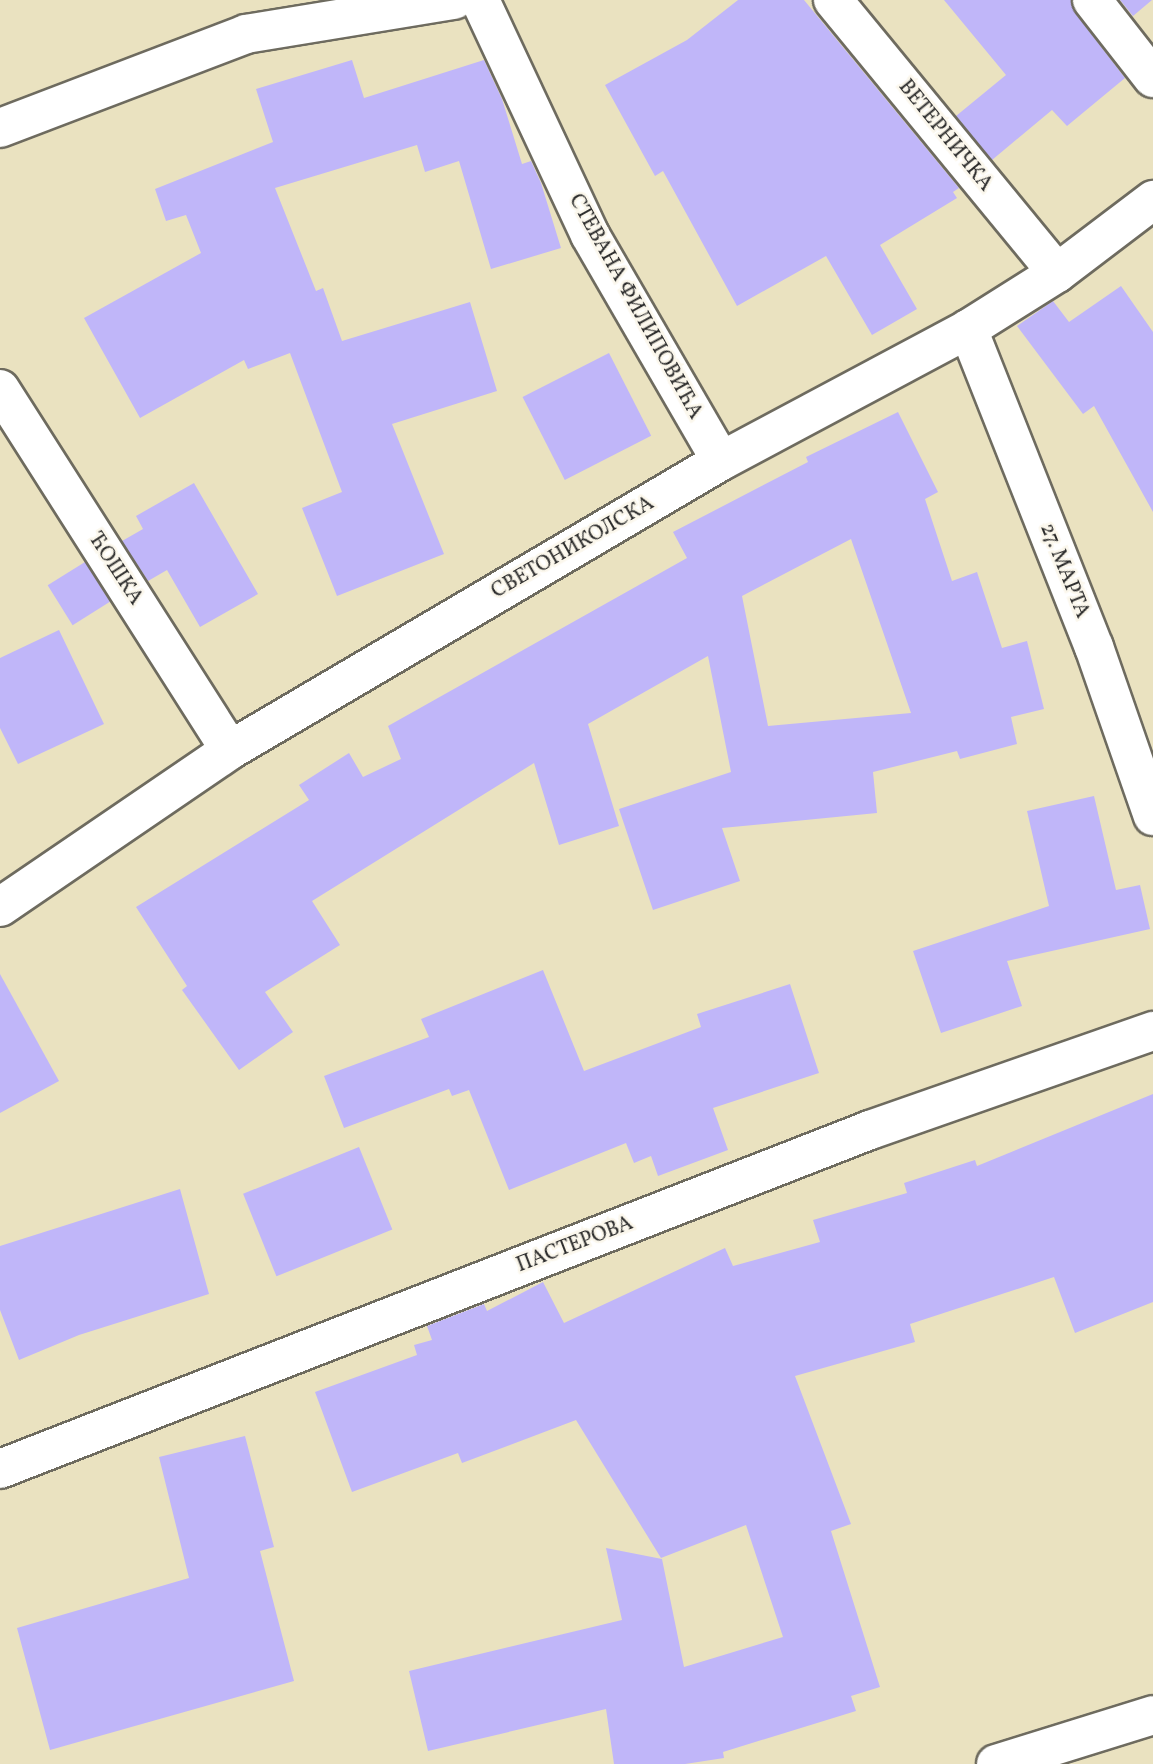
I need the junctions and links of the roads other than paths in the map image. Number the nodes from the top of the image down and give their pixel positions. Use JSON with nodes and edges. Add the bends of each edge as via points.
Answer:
{"nodes":[{"id":1,"x":454,"y":0,"type":"edge"},
{"id":2,"x":480,"y":0,"type":"edge"},
{"id":3,"x":833,"y":0,"type":"edge"},
{"id":4,"x":1092,"y":0,"type":"edge"},
{"id":5,"x":1153,"y":78,"type":"edge"},
{"id":6,"x":0,"y":128,"type":"edge"},
{"id":7,"x":1153,"y":200,"type":"edge"},
{"id":8,"x":1057,"y":273,"type":"junction"},
{"id":9,"x":968,"y":328,"type":"junction"},
{"id":10,"x":0,"y":389,"type":"edge"},
{"id":11,"x":721,"y":461,"type":"junction"},
{"id":12,"x":230,"y":750,"type":"junction"},
{"id":13,"x":1153,"y":816,"type":"edge"},
{"id":14,"x":0,"y":907,"type":"edge"},
{"id":15,"x":1153,"y":1031,"type":"edge"},
{"id":16,"x":0,"y":1469,"type":"edge"},
{"id":17,"x":1153,"y":1715,"type":"edge"},
{"id":18,"x":996,"y":1764,"type":"edge"}],
"edges":[{"from":1,"to":6,"type":"street","via":[[246,34]]},
{"from":2,"to":11,"type":"street","name":"СТЕВАНА ФИЛИПОВИЋА","via":[[590,235]]},
{"from":3,"to":8,"type":"street","name":"ВЕТЕРНИЧКА"},
{"from":4,"to":5,"type":"street"},
{"from":7,"to":8,"type":"street","name":"СВЕТОНИКОЛСКА"},
{"from":8,"to":9,"type":"street","name":"СВЕТОНИКОЛСКА"},
{"from":9,"to":11,"type":"street","name":"СВЕТОНИКОЛСКА"},
{"from":9,"to":13,"type":"street","name":"27. МАРТА","via":[[1094,647]]},
{"from":10,"to":12,"type":"street","name":"ЋОШКА"},
{"from":11,"to":12,"type":"street","name":"СВЕТОНИКОЛСКА"},
{"from":12,"to":14,"type":"street","name":"СВЕТОНИКОЛСКА"},
{"from":15,"to":16,"type":"street","name":"ПАСТЕРОВА","via":[[870,1130]]},
{"from":17,"to":18,"type":"street"}]}
